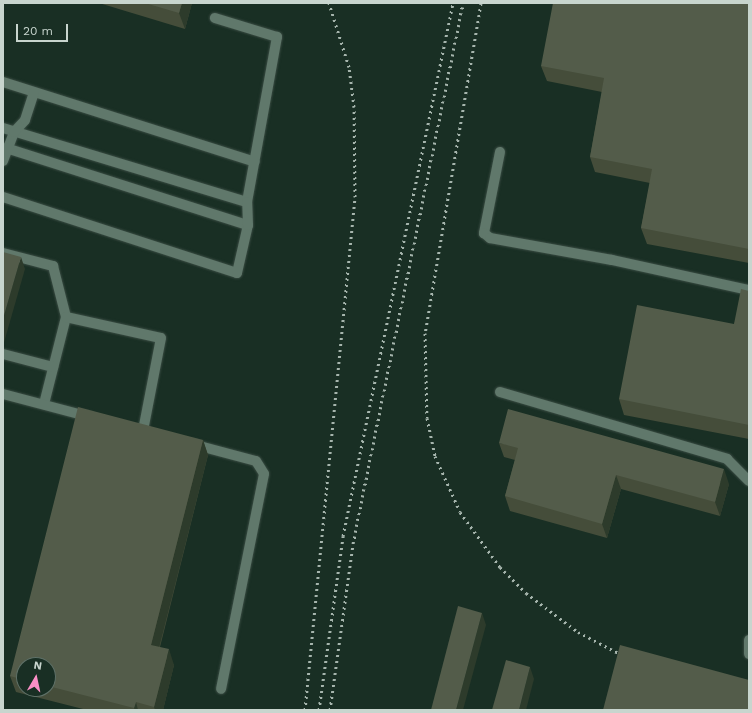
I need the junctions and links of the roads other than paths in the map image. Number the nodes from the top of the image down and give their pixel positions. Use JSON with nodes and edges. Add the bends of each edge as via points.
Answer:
{"nodes":[{"id":1,"x":215,"y":18,"type":"dead end"},
{"id":2,"x":3,"y":82,"type":"edge"},
{"id":3,"x":34,"y":92,"type":"junction"},
{"id":4,"x":3,"y":128,"type":"edge"},
{"id":5,"x":14,"y":132,"type":"junction"},
{"id":6,"x":6,"y":148,"type":"junction"},
{"id":7,"x":500,"y":152,"type":"dead end"},
{"id":8,"x":3,"y":161,"type":"edge"},
{"id":9,"x":255,"y":162,"type":"junction"},
{"id":10,"x":3,"y":197,"type":"edge"},
{"id":11,"x":247,"y":202,"type":"junction"},
{"id":12,"x":248,"y":226,"type":"junction"},
{"id":13,"x":3,"y":254,"type":"edge"},
{"id":14,"x":749,"y":290,"type":"edge"},
{"id":15,"x":66,"y":317,"type":"junction"},
{"id":16,"x":3,"y":354,"type":"edge"},
{"id":17,"x":54,"y":367,"type":"junction"},
{"id":18,"x":500,"y":392,"type":"dead end"},
{"id":19,"x":3,"y":394,"type":"edge"},
{"id":20,"x":46,"y":405,"type":"junction"},
{"id":21,"x":100,"y":419,"type":"edge"},
{"id":22,"x":129,"y":427,"type":"edge"},
{"id":23,"x":181,"y":441,"type":"edge"},
{"id":24,"x":749,"y":481,"type":"edge"},
{"id":25,"x":749,"y":640,"type":"edge"},
{"id":26,"x":749,"y":654,"type":"edge"},
{"id":27,"x":221,"y":689,"type":"dead end"}],
"edges":[{"from":1,"to":9,"type":"street","via":[[277,37]]},
{"from":2,"to":3,"type":"street"},
{"from":3,"to":5,"type":"street","via":[[25,120]]},
{"from":3,"to":9,"type":"street"},
{"from":4,"to":5,"type":"street"},
{"from":5,"to":6,"type":"street"},
{"from":5,"to":11,"type":"street"},
{"from":6,"to":8,"type":"street"},
{"from":6,"to":12,"type":"street"},
{"from":7,"to":14,"type":"street","via":[[484,233],[490,238],[612,260]]},
{"from":9,"to":11,"type":"street"},
{"from":10,"to":12,"type":"street","via":[[237,273]]},
{"from":11,"to":12,"type":"street"},
{"from":13,"to":15,"type":"street","via":[[53,266]]},
{"from":15,"to":17,"type":"street"},
{"from":15,"to":22,"type":"street","via":[[160,338],[147,432]]},
{"from":16,"to":17,"type":"street"},
{"from":17,"to":20,"type":"street"},
{"from":18,"to":24,"type":"street","via":[[727,459]]},
{"from":19,"to":20,"type":"street"},
{"from":20,"to":21,"type":"street"},
{"from":23,"to":27,"type":"street","via":[[256,461],[264,474]]},
{"from":25,"to":26,"type":"street"}]}
